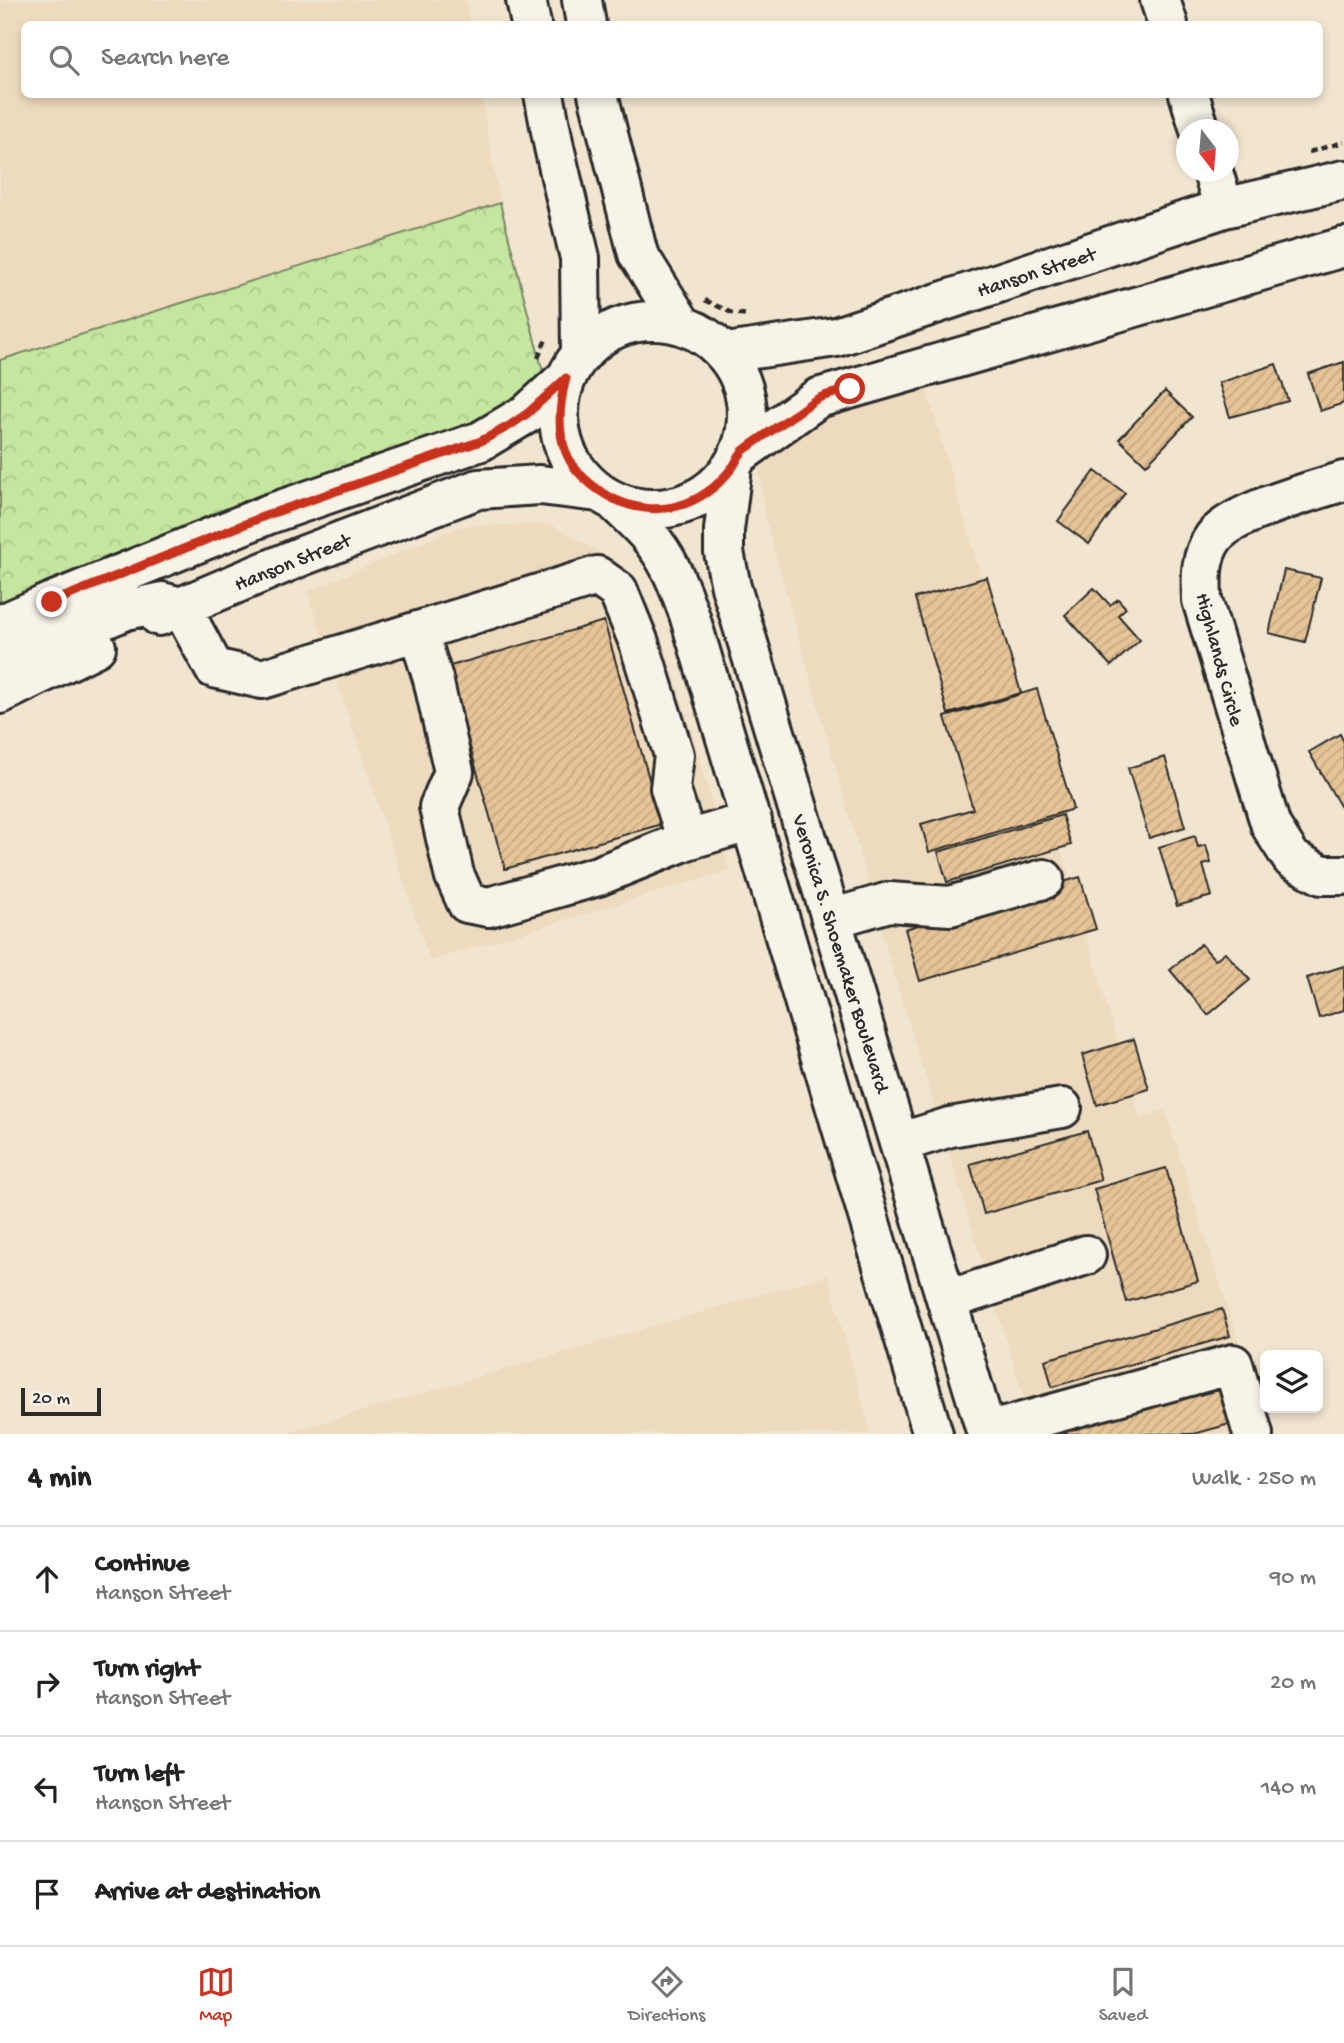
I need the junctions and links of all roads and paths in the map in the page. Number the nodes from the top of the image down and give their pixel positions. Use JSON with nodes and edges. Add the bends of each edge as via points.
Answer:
{"nodes":[{"id":1,"x":526,"y":0,"type":"edge"},
{"id":2,"x":582,"y":0,"type":"edge"},
{"id":3,"x":1160,"y":0,"type":"edge"},
{"id":4,"x":530,"y":21,"type":"edge"},
{"id":5,"x":586,"y":21,"type":"edge"},
{"id":6,"x":1167,"y":21,"type":"edge"},
{"id":7,"x":545,"y":98,"type":"edge"},
{"id":8,"x":599,"y":98,"type":"edge"},
{"id":9,"x":1190,"y":98,"type":"edge"},
{"id":10,"x":1197,"y":119,"type":"edge"},
{"id":11,"x":1344,"y":142,"type":"edge"},
{"id":12,"x":1306,"y":153,"type":"dead end"},
{"id":13,"x":1344,"y":180,"type":"edge"},
{"id":14,"x":1216,"y":182,"type":"edge"},
{"id":15,"x":1224,"y":208,"type":"junction"},
{"id":16,"x":1344,"y":247,"type":"edge"},
{"id":17,"x":693,"y":312,"type":"junction"},
{"id":18,"x":758,"y":317,"type":"dead end"},
{"id":19,"x":548,"y":334,"type":"dead end"},
{"id":20,"x":726,"y":353,"type":"junction"},
{"id":21,"x":560,"y":366,"type":"junction"},
{"id":22,"x":736,"y":460,"type":"junction"},
{"id":23,"x":1344,"y":481,"type":"edge"},
{"id":24,"x":606,"y":496,"type":"junction"},
{"id":25,"x":181,"y":607,"type":"junction"},
{"id":26,"x":0,"y":625,"type":"edge"},
{"id":27,"x":418,"y":631,"type":"junction"},
{"id":28,"x":0,"y":663,"type":"edge"},
{"id":29,"x":0,"y":694,"type":"edge"},
{"id":30,"x":752,"y":821,"type":"junction"},
{"id":31,"x":687,"y":840,"type":"junction"},
{"id":32,"x":1344,"y":875,"type":"edge"},
{"id":33,"x":1044,"y":879,"type":"dead end"},
{"id":34,"x":831,"y":919,"type":"junction"},
{"id":35,"x":1062,"y":1108,"type":"dead end"},
{"id":36,"x":899,"y":1143,"type":"junction"},
{"id":37,"x":1086,"y":1255,"type":"dead end"},
{"id":38,"x":885,"y":1272,"type":"junction"},
{"id":39,"x":947,"y":1300,"type":"junction"},
{"id":40,"x":981,"y":1433,"type":"edge"},
{"id":41,"x":933,"y":1434,"type":"edge"},
{"id":42,"x":1253,"y":1434,"type":"edge"}],
"edges":[{"from":1,"to":4,"type":"street"},
{"from":2,"to":5,"type":"street"},
{"from":3,"to":6,"type":"street"},
{"from":7,"to":21,"type":"street","via":[[580,258]]},
{"from":8,"to":17,"type":"street","via":[[638,254],[648,273]]},
{"from":9,"to":10,"type":"street"},
{"from":11,"to":12,"type":"path"},
{"from":13,"to":15,"type":"street","name":"Hanson Street"},
{"from":14,"to":15,"type":"street"},
{"from":15,"to":20,"type":"street","name":"Hanson Street","via":[[836,337]]},
{"from":16,"to":22,"type":"street","name":"Hanson Street","via":[[818,398]]},
{"from":17,"to":18,"type":"path"},
{"from":17,"to":20,"type":"street","via":[[706,336]]},
{"from":17,"to":21,"type":"street","via":[[627,324],[601,336]]},
{"from":19,"to":21,"type":"path"},
{"from":20,"to":22,"type":"street","via":[[740,376],[747,401],[748,427]]},
{"from":21,"to":24,"type":"street","via":[[559,428],[566,453],[579,474]]},
{"from":21,"to":26,"type":"street","via":[[528,413],[481,441],[270,514]]},
{"from":22,"to":24,"type":"street","name":"Hanson Street","via":[[714,487],[692,501],[666,509],[640,508]]},
{"from":22,"to":34,"type":"street","name":"Veronica S. Shoemaker Boulevard","via":[[724,530],[731,587]]},
{"from":23,"to":32,"type":"street","name":"Highlands Circle","via":[[1242,516],[1214,536],[1200,569],[1202,600],[1271,826],[1292,859],[1322,874]]},
{"from":24,"to":25,"type":"street","name":"Hanson Street","via":[[540,485],[478,489]]},
{"from":24,"to":30,"type":"street","via":[[655,543],[676,579]]},
{"from":25,"to":27,"type":"street","via":[[214,668],[262,679]]},
{"from":25,"to":28,"type":"street","via":[[162,602],[126,610]]},
{"from":25,"to":29,"type":"street","name":"Hanson Street"},
{"from":27,"to":31,"type":"street","via":[[597,576],[618,591],[674,755],[670,788]]},
{"from":27,"to":31,"type":"street","via":[[453,772],[439,807],[454,874],[467,903],[489,907],[598,876]]},
{"from":30,"to":31,"type":"street"},
{"from":30,"to":38,"type":"street"},
{"from":33,"to":34,"type":"street","via":[[950,906],[889,902]]},
{"from":34,"to":36,"type":"street","name":"Veronica S. Shoemaker Boulevard"},
{"from":35,"to":36,"type":"street","via":[[950,1127]]},
{"from":36,"to":39,"type":"street","name":"Veronica S. Shoemaker Boulevard"},
{"from":37,"to":39,"type":"street"},
{"from":38,"to":40,"type":"street","via":[[913,1282],[927,1300]]},
{"from":38,"to":41,"type":"street"},
{"from":39,"to":40,"type":"street","name":"Veronica S. Shoemaker Boulevard"},
{"from":40,"to":42,"type":"street","via":[[1233,1364]]}]}
